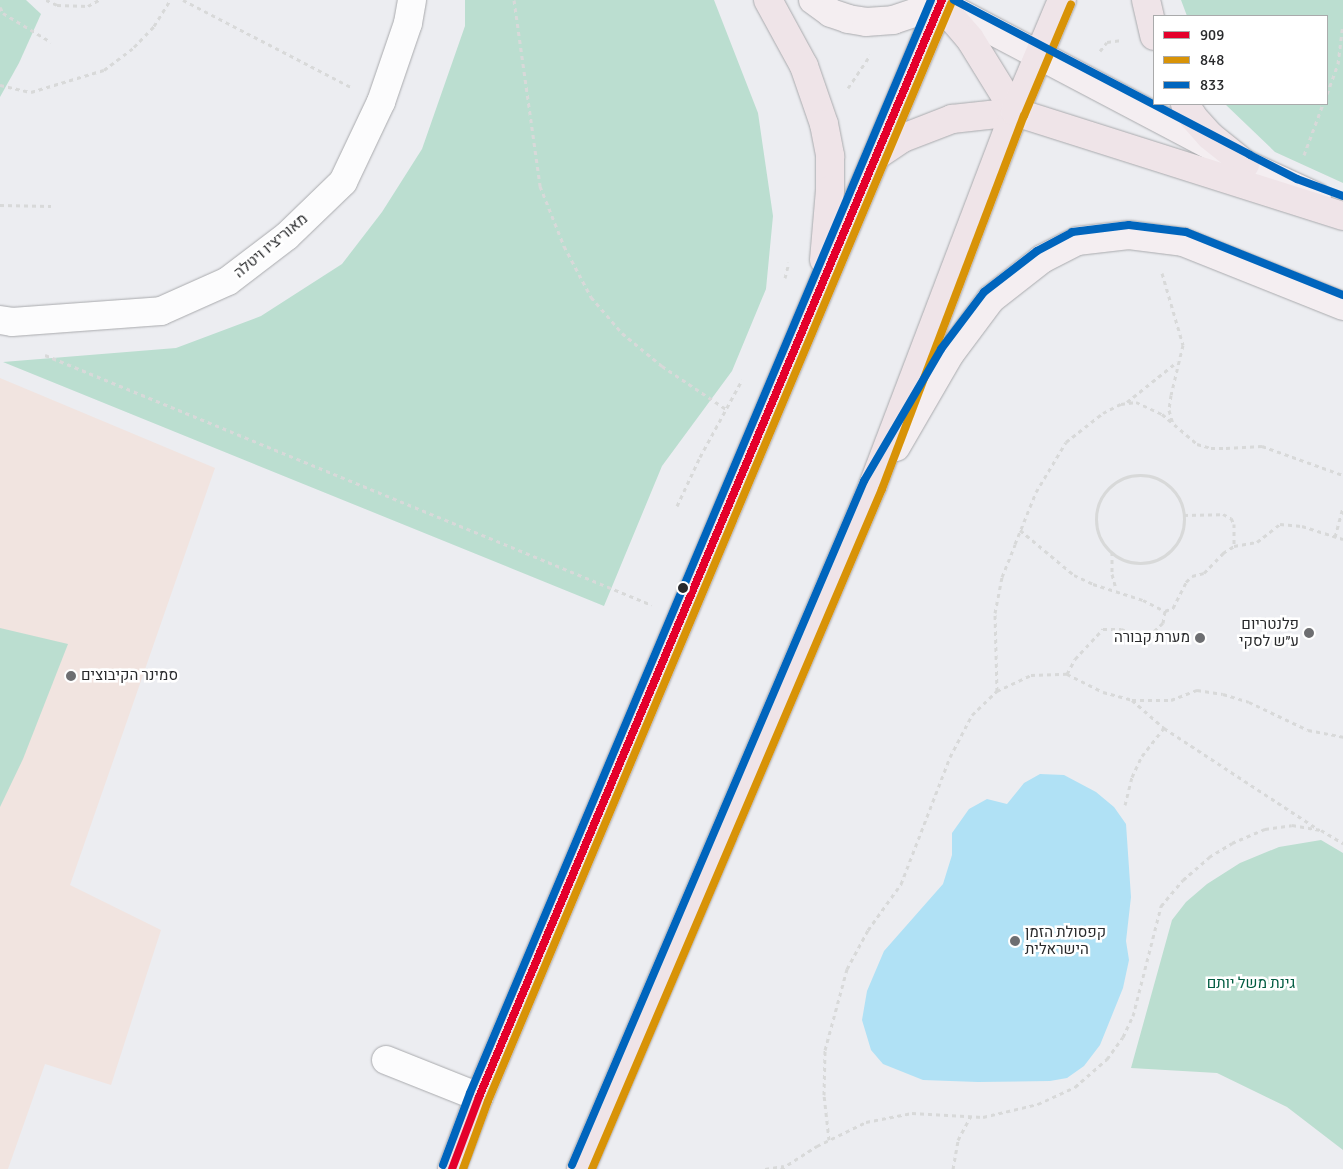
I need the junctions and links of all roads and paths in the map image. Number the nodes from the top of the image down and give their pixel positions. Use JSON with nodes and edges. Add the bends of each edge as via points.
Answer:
{"nodes":[{"id":1,"x":46,"y":0,"type":"edge"},
{"id":2,"x":99,"y":0,"type":"edge"},
{"id":3,"x":170,"y":0,"type":"edge"},
{"id":4,"x":183,"y":0,"type":"edge"},
{"id":5,"x":412,"y":0,"type":"edge"},
{"id":6,"x":514,"y":0,"type":"edge"},
{"id":7,"x":768,"y":0,"type":"edge"},
{"id":8,"x":813,"y":0,"type":"edge"},
{"id":9,"x":1062,"y":0,"type":"edge"},
{"id":10,"x":1146,"y":0,"type":"edge"},
{"id":11,"x":942,"y":1,"type":"edge"},
{"id":12,"x":0,"y":7,"type":"edge"},
{"id":13,"x":893,"y":20,"type":"junction"},
{"id":14,"x":1343,"y":26,"type":"edge"},
{"id":15,"x":1153,"y":32,"type":"edge"},
{"id":16,"x":51,"y":42,"type":"dead end"},
{"id":17,"x":1038,"y":56,"type":"junction"},
{"id":18,"x":1083,"y":79,"type":"junction"},
{"id":19,"x":0,"y":85,"type":"edge"},
{"id":20,"x":1328,"y":91,"type":"edge"},
{"id":21,"x":381,"y":102,"type":"junction"},
{"id":22,"x":1186,"y":105,"type":"edge"},
{"id":23,"x":1323,"y":105,"type":"edge"},
{"id":24,"x":1015,"y":112,"type":"junction"},
{"id":25,"x":824,"y":124,"type":"junction"},
{"id":26,"x":876,"y":156,"type":"junction"},
{"id":27,"x":1245,"y":164,"type":"junction"},
{"id":28,"x":1293,"y":188,"type":"junction"},
{"id":29,"x":0,"y":205,"type":"edge"},
{"id":30,"x":51,"y":206,"type":"dead end"},
{"id":31,"x":1343,"y":206,"type":"edge"},
{"id":32,"x":1343,"y":216,"type":"edge"},
{"id":33,"x":1155,"y":239,"type":"junction"},
{"id":34,"x":789,"y":261,"type":"dead end"},
{"id":35,"x":785,"y":280,"type":"dead end"},
{"id":36,"x":822,"y":283,"type":"junction"},
{"id":37,"x":1343,"y":306,"type":"edge"},
{"id":38,"x":0,"y":320,"type":"edge"},
{"id":39,"x":37,"y":352,"type":"dead end"},
{"id":40,"x":1178,"y":361,"type":"junction"},
{"id":41,"x":744,"y":378,"type":"dead end"},
{"id":42,"x":1127,"y":403,"type":"junction"},
{"id":43,"x":726,"y":409,"type":"junction"},
{"id":44,"x":1174,"y":427,"type":"junction"},
{"id":45,"x":1343,"y":475,"type":"edge"},
{"id":46,"x":873,"y":485,"type":"junction"},
{"id":47,"x":677,"y":506,"type":"dead end"},
{"id":48,"x":1343,"y":507,"type":"edge"},
{"id":49,"x":1184,"y":515,"type":"junction"},
{"id":50,"x":1020,"y":530,"type":"junction"},
{"id":51,"x":1335,"y":537,"type":"junction"},
{"id":52,"x":1343,"y":539,"type":"edge"},
{"id":53,"x":1234,"y":546,"type":"junction"},
{"id":54,"x":1112,"y":552,"type":"junction"},
{"id":55,"x":1116,"y":590,"type":"junction"},
{"id":56,"x":1165,"y":611,"type":"junction"},
{"id":57,"x":681,"y":617,"type":"junction"},
{"id":58,"x":1068,"y":674,"type":"junction"},
{"id":59,"x":997,"y":691,"type":"junction"},
{"id":60,"x":1132,"y":700,"type":"junction"},
{"id":61,"x":1164,"y":728,"type":"junction"},
{"id":62,"x":1343,"y":737,"type":"edge"},
{"id":63,"x":1125,"y":805,"type":"dead end"},
{"id":64,"x":1321,"y":830,"type":"junction"},
{"id":65,"x":1343,"y":843,"type":"edge"},
{"id":66,"x":386,"y":1060,"type":"dead end"},
{"id":67,"x":479,"y":1097,"type":"junction"},
{"id":68,"x":971,"y":1116,"type":"junction"},
{"id":69,"x":829,"y":1140,"type":"junction"},
{"id":70,"x":783,"y":1167,"type":"edge"},
{"id":71,"x":452,"y":1169,"type":"edge"},
{"id":72,"x":581,"y":1169,"type":"edge"},
{"id":73,"x":764,"y":1169,"type":"edge"},
{"id":74,"x":953,"y":1169,"type":"edge"}],
"edges":[{"from":1,"to":2,"type":"path","via":[[56,5],[88,6]]},
{"from":3,"to":19,"type":"path","via":[[154,26],[134,47],[104,70],[32,92]]},
{"from":4,"to":21,"type":"path"},
{"from":5,"to":21,"type":"street","name":"מאוריציו ויטלה","via":[[408,23]]},
{"from":6,"to":43,"type":"path","via":[[540,186],[564,246],[591,297],[622,333],[662,366]]},
{"from":7,"to":25,"type":"highway","via":[[804,66]]},
{"from":8,"to":13,"type":"main road","via":[[830,13],[848,19],[866,22]]},
{"from":9,"to":17,"type":"highway"},
{"from":10,"to":15,"type":"highway"},
{"from":11,"to":13,"type":"main road"},
{"from":11,"to":17,"type":"main road"},
{"from":11,"to":24,"type":"highway","via":[[970,39]]},
{"from":11,"to":26,"type":"highway"},
{"from":12,"to":16,"type":"path","via":[[4,14]]},
{"from":13,"to":25,"type":"path"},
{"from":14,"to":20,"type":"path","via":[[1338,64]]},
{"from":15,"to":18,"type":"path","via":[[1107,42]]},
{"from":17,"to":18,"type":"main road"},
{"from":17,"to":24,"type":"highway"},
{"from":18,"to":27,"type":"main road"},
{"from":21,"to":38,"type":"street","name":"מאוריציו ויטלה","via":[[342,182],[287,236],[228,281],[161,311],[51,320]]},
{"from":22,"to":27,"type":"highway","via":[[1210,136]]},
{"from":23,"to":28,"type":"path"},
{"from":24,"to":26,"type":"highway","via":[[952,119],[903,138]]},
{"from":24,"to":32,"type":"highway"},
{"from":24,"to":46,"type":"highway"},
{"from":25,"to":36,"type":"highway","via":[[830,156],[830,190]]},
{"from":26,"to":36,"type":"highway"},
{"from":27,"to":28,"type":"main road"},
{"from":28,"to":31,"type":"main road"},
{"from":29,"to":30,"type":"path"},
{"from":33,"to":37,"type":"main road","via":[[1182,242]]},
{"from":33,"to":40,"type":"path","via":[[1183,345]]},
{"from":33,"to":46,"type":"main road","via":[[1129,235],[1076,241],[1042,259],[991,299],[950,354]]},
{"from":34,"to":35,"type":"path"},
{"from":36,"to":57,"type":"highway"},
{"from":39,"to":57,"type":"path"},
{"from":40,"to":42,"type":"path"},
{"from":40,"to":44,"type":"path","via":[[1169,410]]},
{"from":41,"to":43,"type":"path"},
{"from":42,"to":44,"type":"path","via":[[1151,407]]},
{"from":42,"to":50,"type":"path","via":[[1103,413],[1066,442],[1036,492]]},
{"from":43,"to":47,"type":"path"},
{"from":44,"to":45,"type":"path","via":[[1204,446],[1262,446]]},
{"from":46,"to":72,"type":"highway"},
{"from":48,"to":51,"type":"path"},
{"from":49,"to":53,"type":"path","via":[[1223,514],[1231,518]]},
{"from":49,"to":54,"type":"path","via":[[1183,530],[1177,543],[1154,561],[1139,563],[1125,560]]},
{"from":49,"to":54,"type":"path","via":[[1175,492],[1154,477],[1129,476],[1117,482],[1100,501],[1096,513],[1102,542]]},
{"from":50,"to":55,"type":"path","via":[[1074,575]]},
{"from":50,"to":59,"type":"path","via":[[1002,577],[994,612]]},
{"from":51,"to":52,"type":"path"},
{"from":51,"to":53,"type":"path","via":[[1302,526],[1280,524],[1257,542]]},
{"from":53,"to":56,"type":"path","via":[[1204,573],[1192,576],[1173,608]]},
{"from":54,"to":55,"type":"path"},
{"from":55,"to":56,"type":"path"},
{"from":56,"to":58,"type":"path","via":[[1163,623],[1154,632],[1141,636],[1121,629],[1103,629],[1075,659]]},
{"from":57,"to":67,"type":"highway"},
{"from":58,"to":59,"type":"path","via":[[1031,675]]},
{"from":58,"to":60,"type":"path","via":[[1103,692]]},
{"from":59,"to":69,"type":"path","via":[[972,715],[950,757],[901,884],[868,930],[847,969],[825,1050],[824,1095]]},
{"from":60,"to":61,"type":"path"},
{"from":60,"to":62,"type":"path","via":[[1170,700],[1197,690],[1223,694],[1249,702],[1308,730]]},
{"from":61,"to":63,"type":"path","via":[[1142,756],[1132,777]]},
{"from":61,"to":64,"type":"path"},
{"from":64,"to":65,"type":"path"},
{"from":64,"to":68,"type":"path","via":[[1292,825],[1266,829],[1232,842],[1209,857],[1161,906],[1133,1016],[1107,1059],[1075,1087],[1038,1104],[983,1117]]},
{"from":66,"to":67,"type":"street"},
{"from":67,"to":71,"type":"highway"},
{"from":68,"to":69,"type":"path","via":[[912,1114],[866,1122]]},
{"from":68,"to":74,"type":"path","via":[[958,1140]]},
{"from":69,"to":70,"type":"path"},
{"from":70,"to":73,"type":"path"}]}
